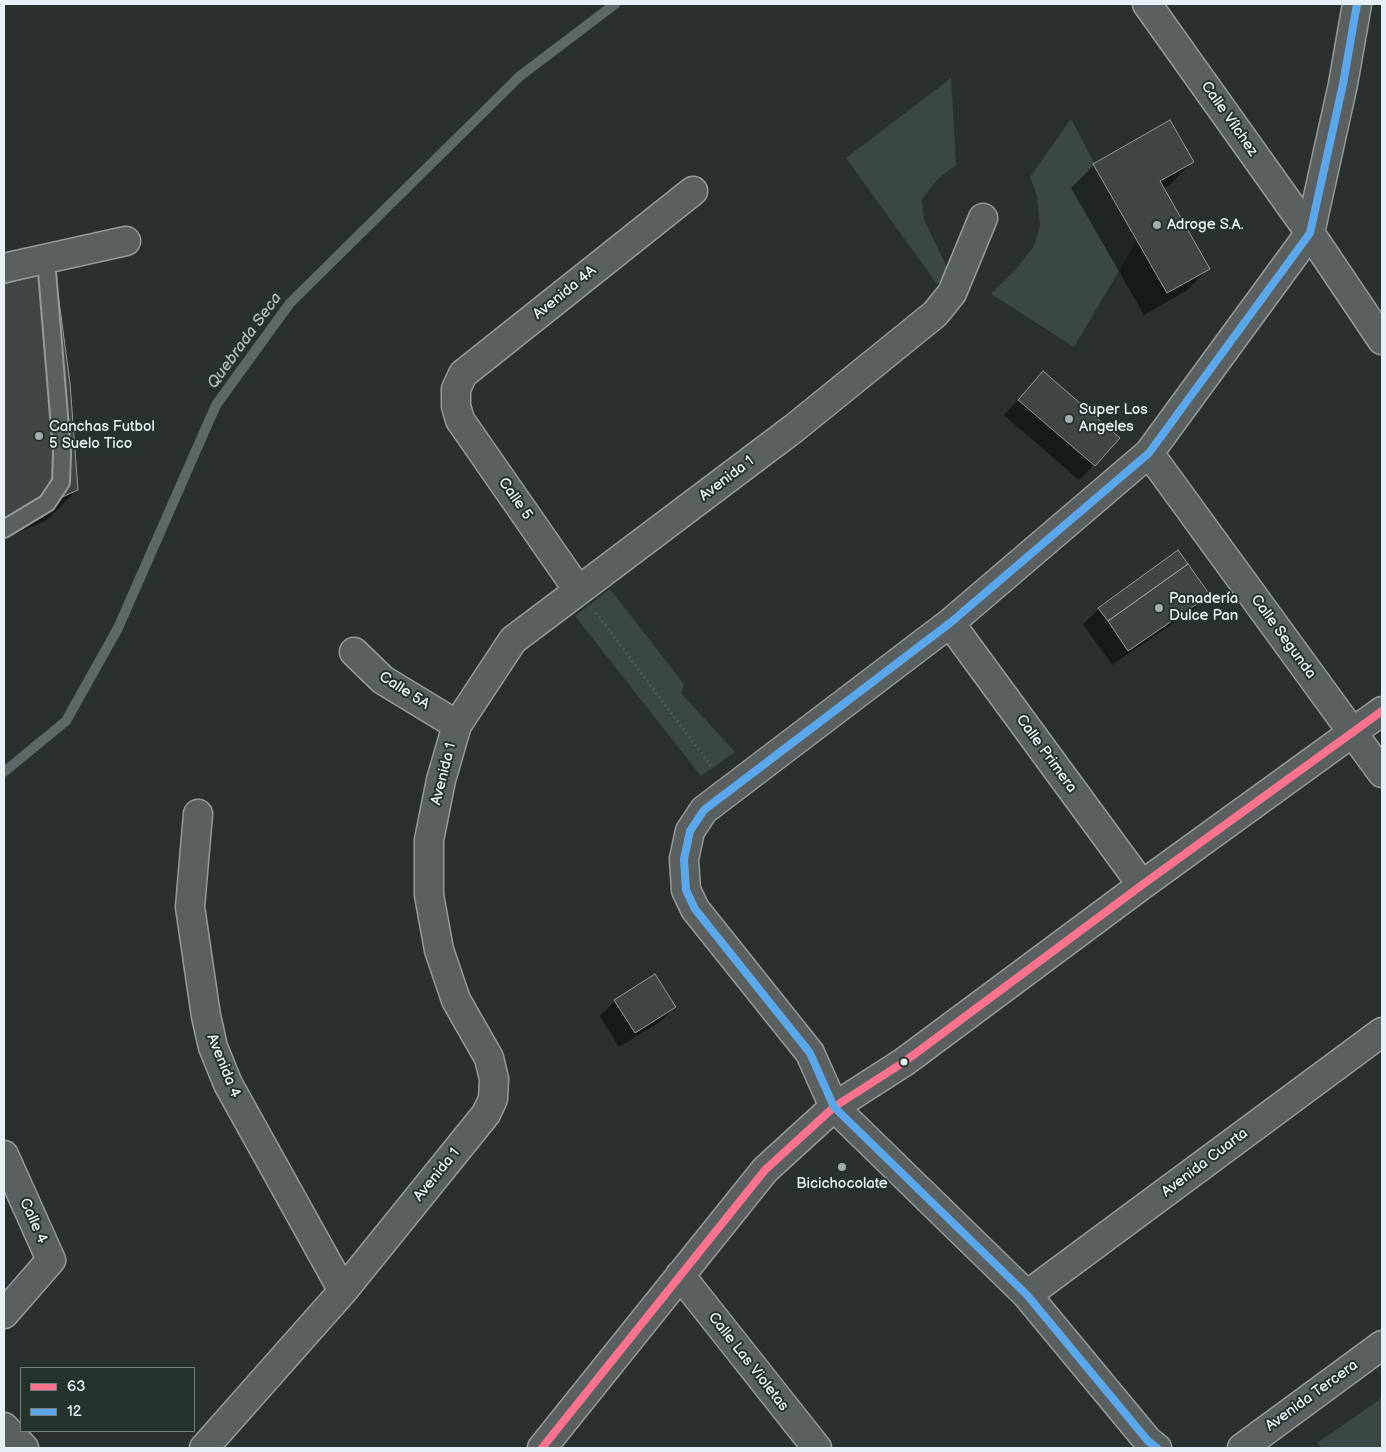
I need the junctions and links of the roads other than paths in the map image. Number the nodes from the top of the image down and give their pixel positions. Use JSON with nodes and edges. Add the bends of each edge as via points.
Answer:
{"nodes":[{"id":1,"x":1147,"y":4,"type":"edge"},
{"id":2,"x":1358,"y":4,"type":"edge"},
{"id":3,"x":693,"y":191,"type":"dead end"},
{"id":4,"x":983,"y":218,"type":"dead end"},
{"id":5,"x":1310,"y":233,"type":"junction"},
{"id":6,"x":126,"y":241,"type":"dead end"},
{"id":7,"x":46,"y":259,"type":"junction"},
{"id":8,"x":4,"y":268,"type":"edge"},
{"id":9,"x":1382,"y":340,"type":"edge"},
{"id":10,"x":456,"y":406,"type":"joint"},
{"id":11,"x":1149,"y":453,"type":"junction"},
{"id":12,"x":4,"y":529,"type":"edge"},
{"id":13,"x":578,"y":590,"type":"junction"},
{"id":14,"x":950,"y":623,"type":"junction"},
{"id":15,"x":354,"y":652,"type":"dead end"},
{"id":16,"x":1382,"y":711,"type":"edge"},
{"id":17,"x":457,"y":725,"type":"junction"},
{"id":18,"x":1352,"y":732,"type":"junction"},
{"id":19,"x":1382,"y":773,"type":"edge"},
{"id":20,"x":198,"y":814,"type":"dead end"},
{"id":21,"x":1142,"y":884,"type":"junction"},
{"id":22,"x":1382,"y":1032,"type":"edge"},
{"id":23,"x":834,"y":1108,"type":"junction"},
{"id":24,"x":4,"y":1155,"type":"edge"},
{"id":25,"x":680,"y":1275,"type":"junction"},
{"id":26,"x":343,"y":1292,"type":"junction"},
{"id":27,"x":1027,"y":1295,"type":"junction"},
{"id":28,"x":4,"y":1314,"type":"edge"},
{"id":29,"x":1382,"y":1344,"type":"edge"},
{"id":30,"x":4,"y":1427,"type":"edge"},
{"id":31,"x":24,"y":1448,"type":"edge"},
{"id":32,"x":204,"y":1448,"type":"edge"},
{"id":33,"x":542,"y":1448,"type":"edge"},
{"id":34,"x":817,"y":1448,"type":"edge"},
{"id":35,"x":1157,"y":1448,"type":"edge"},
{"id":36,"x":1242,"y":1448,"type":"edge"}],
"edges":[{"from":1,"to":5,"type":"street","name":"Calle Vílchez"},
{"from":2,"to":5,"type":"street"},
{"from":3,"to":10,"type":"street","name":"Avenida 4A","via":[[463,374],[456,389]]},
{"from":4,"to":13,"type":"street","name":"Avenida 1","via":[[952,293],[935,314],[793,429]]},
{"from":5,"to":9,"type":"street","name":"Calle Vílchez"},
{"from":5,"to":11,"type":"street"},
{"from":6,"to":7,"type":"street"},
{"from":7,"to":8,"type":"street"},
{"from":7,"to":12,"type":"lane","via":[[62,452],[61,482],[47,503]]},
{"from":10,"to":13,"type":"street","name":"Calle 5","via":[[460,420]]},
{"from":11,"to":14,"type":"street"},
{"from":11,"to":18,"type":"street","name":"Calle Segunda"},
{"from":13,"to":17,"type":"street","name":"Avenida 1","via":[[514,640]]},
{"from":14,"to":21,"type":"street","name":"Calle Primera"},
{"from":14,"to":23,"type":"street","via":[[704,810],[690,831],[684,859],[686,890],[695,908],[810,1053]]},
{"from":15,"to":17,"type":"street","name":"Calle 5A","via":[[383,680]]},
{"from":16,"to":18,"type":"street"},
{"from":17,"to":26,"type":"street","name":"Avenida 1","via":[[441,780],[429,840],[430,895],[439,950],[456,1000],[489,1058],[494,1079],[493,1099],[486,1114]]},
{"from":18,"to":19,"type":"street","name":"Calle Segunda"},
{"from":18,"to":21,"type":"street"},
{"from":20,"to":26,"type":"street","name":"Avenida 4","via":[[190,906],[213,1047],[228,1084]]},
{"from":21,"to":23,"type":"street","via":[[904,1062]]},
{"from":22,"to":27,"type":"street","name":"Avenida Cuarta"},
{"from":23,"to":25,"type":"street","via":[[765,1170]]},
{"from":23,"to":27,"type":"street"},
{"from":24,"to":28,"type":"street","name":"Calle 4","via":[[51,1260]]},
{"from":25,"to":33,"type":"street"},
{"from":25,"to":34,"type":"street","name":"Calle Las Violetas"},
{"from":26,"to":32,"type":"street","name":"Avenida 1"},
{"from":27,"to":35,"type":"street"},
{"from":29,"to":36,"type":"street","name":"Avenida Tercera"},
{"from":30,"to":31,"type":"street"}]}
